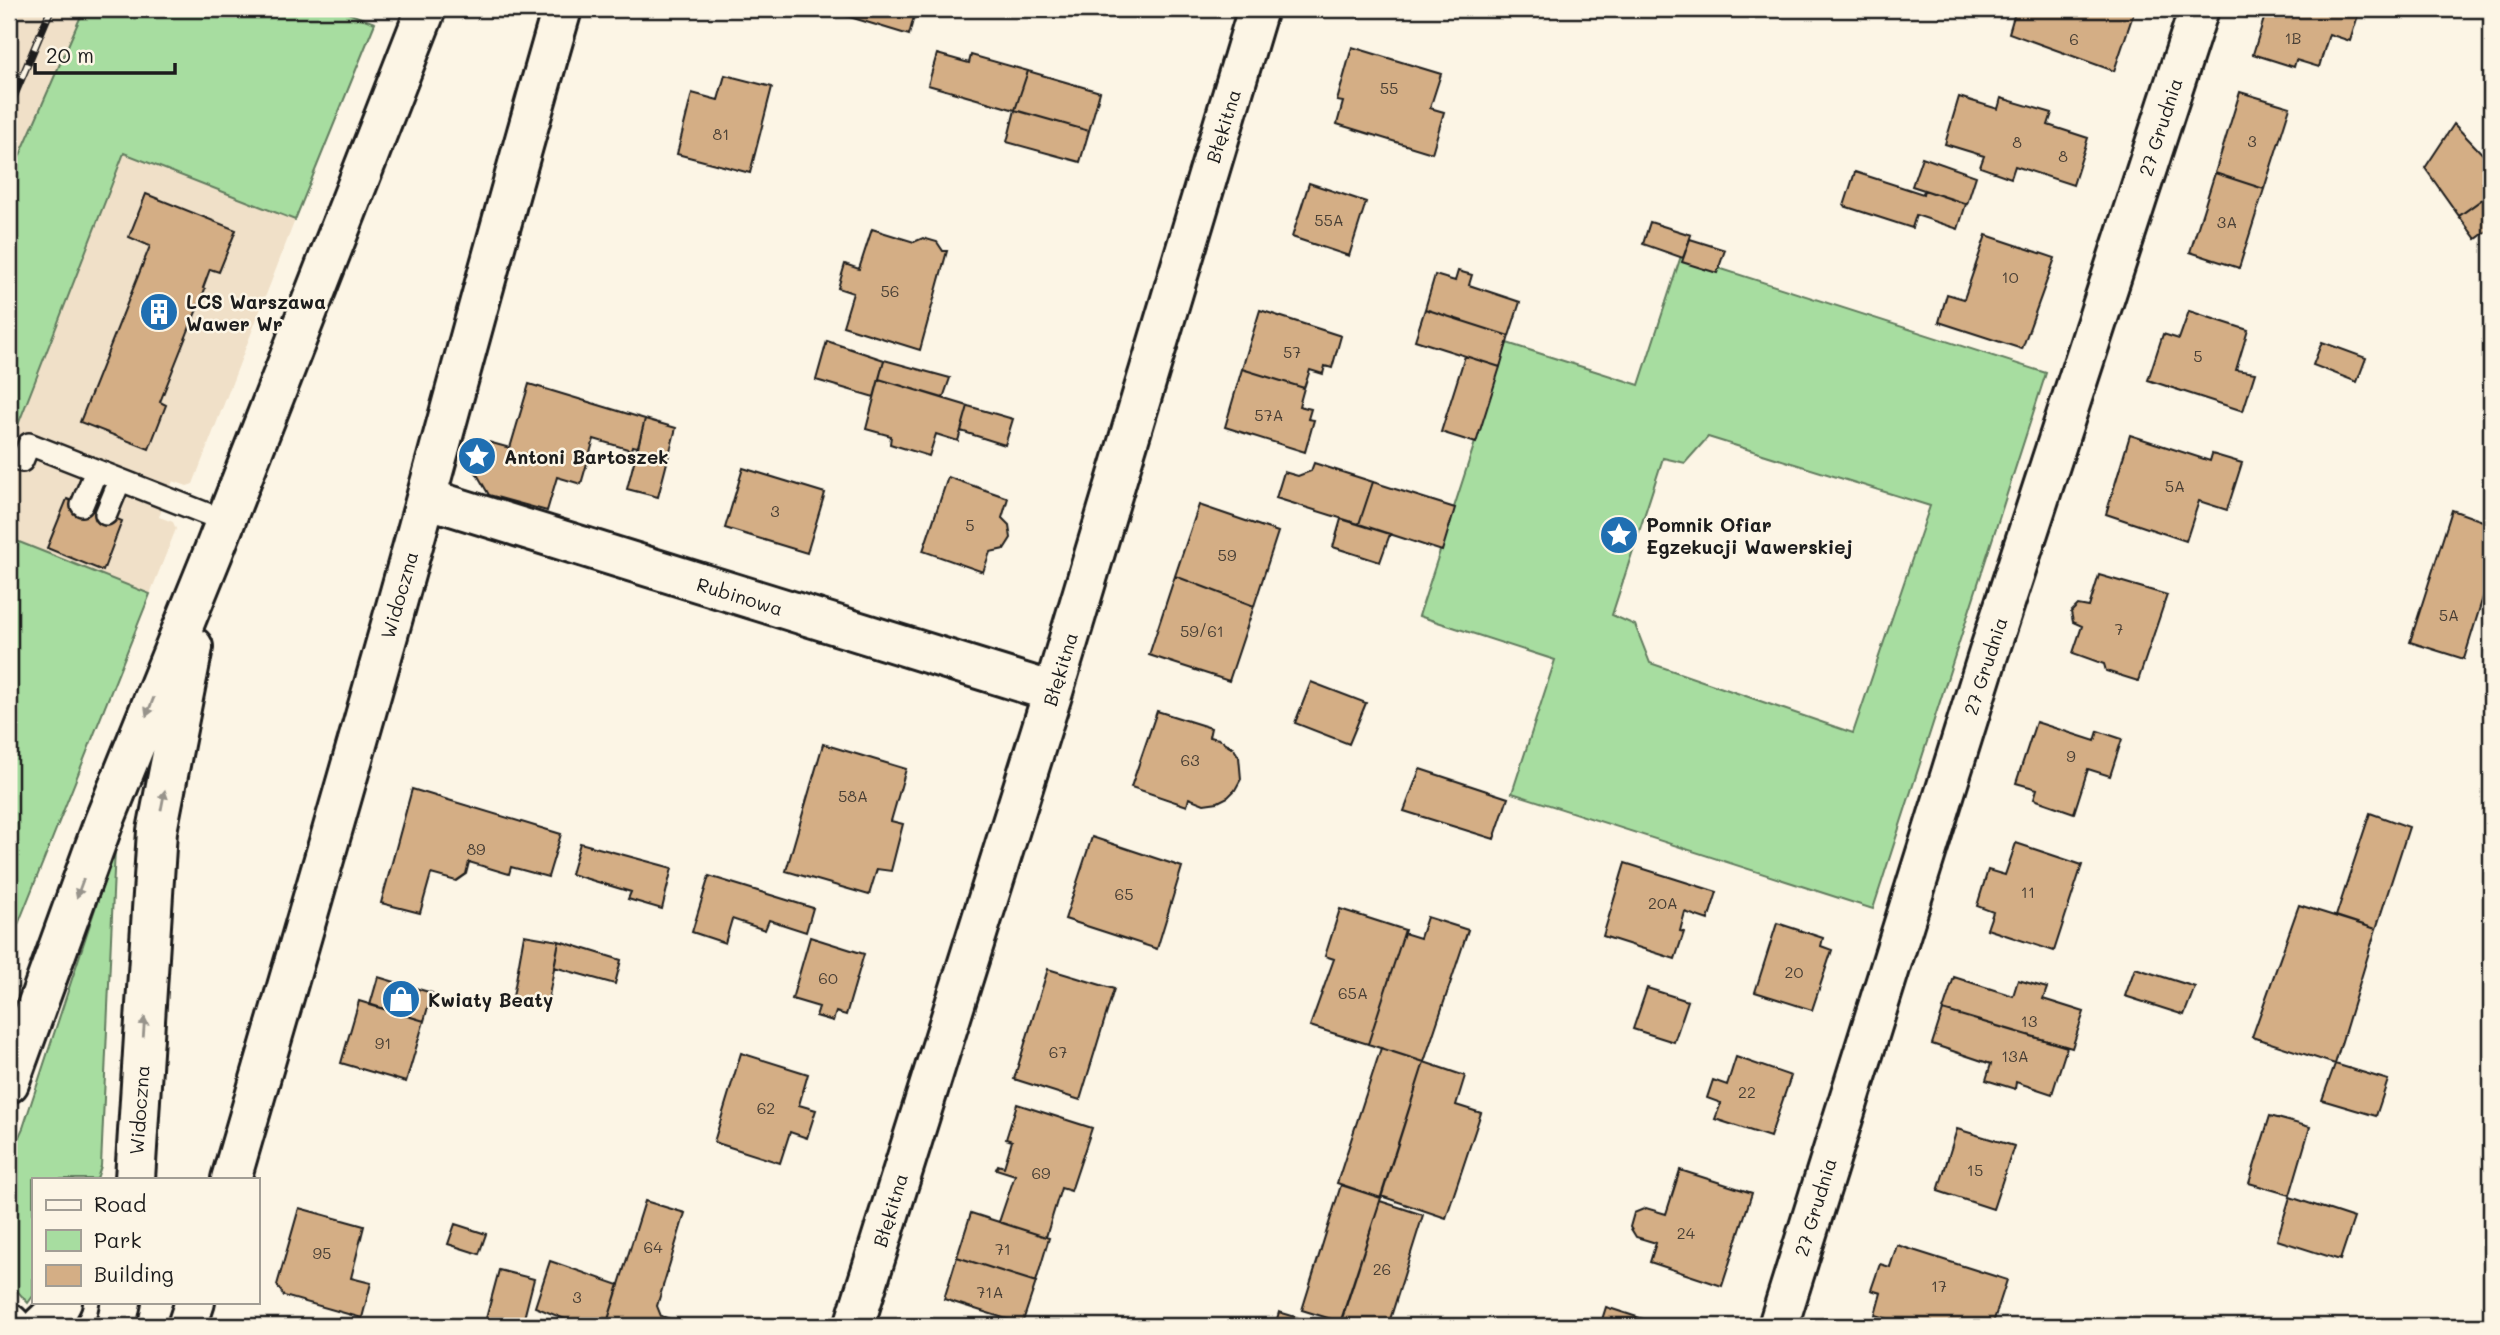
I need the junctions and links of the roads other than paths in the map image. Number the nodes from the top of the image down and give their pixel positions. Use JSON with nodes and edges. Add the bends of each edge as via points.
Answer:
{"nodes":[{"id":1,"x":426,"y":9,"type":"edge"},
{"id":2,"x":562,"y":9,"type":"edge"},
{"id":3,"x":1258,"y":9,"type":"edge"},
{"id":4,"x":2199,"y":9,"type":"edge"},
{"id":5,"x":22,"y":461,"type":"dead end"},
{"id":6,"x":96,"y":471,"type":"junction"},
{"id":7,"x":120,"y":480,"type":"junction"},
{"id":8,"x":426,"y":498,"type":"junction"},
{"id":9,"x":82,"y":505,"type":"dead end"},
{"id":10,"x":106,"y":514,"type":"dead end"},
{"id":11,"x":219,"y":537,"type":"junction"},
{"id":12,"x":1053,"y":692,"type":"junction"},
{"id":13,"x":9,"y":1083,"type":"edge"},
{"id":14,"x":133,"y":1176,"type":"edge"},
{"id":15,"x":231,"y":1178,"type":"edge"},
{"id":16,"x":61,"y":1304,"type":"edge"},
{"id":17,"x":121,"y":1304,"type":"edge"},
{"id":18,"x":41,"y":1326,"type":"edge"},
{"id":19,"x":116,"y":1326,"type":"edge"},
{"id":20,"x":853,"y":1326,"type":"edge"},
{"id":21,"x":1778,"y":1326,"type":"edge"}],
"edges":[{"from":1,"to":11,"type":"street","name":"Widoczna"},
{"from":2,"to":8,"type":"street","name":"Widoczna"},
{"from":3,"to":12,"type":"street","name":"Błękitna"},
{"from":4,"to":21,"type":"street","name":"27 Grudnia","via":[[1988,655]]},
{"from":5,"to":6,"type":"lane","via":[[29,444]]},
{"from":6,"to":7,"type":"lane"},
{"from":6,"to":9,"type":"lane"},
{"from":7,"to":10,"type":"lane"},
{"from":7,"to":11,"type":"lane"},
{"from":8,"to":12,"type":"street","name":"Rubinowa"},
{"from":8,"to":15,"type":"street","name":"Widoczna"},
{"from":11,"to":13,"type":"street","name":"Widoczna","one_way":true,"via":[[103,824]]},
{"from":14,"to":11,"type":"street","name":"Widoczna","one_way":true,"via":[[157,831]]},
{"from":12,"to":20,"type":"street","name":"Błękitna"},
{"from":16,"to":18,"type":"street"},
{"from":17,"to":19,"type":"street"}]}
